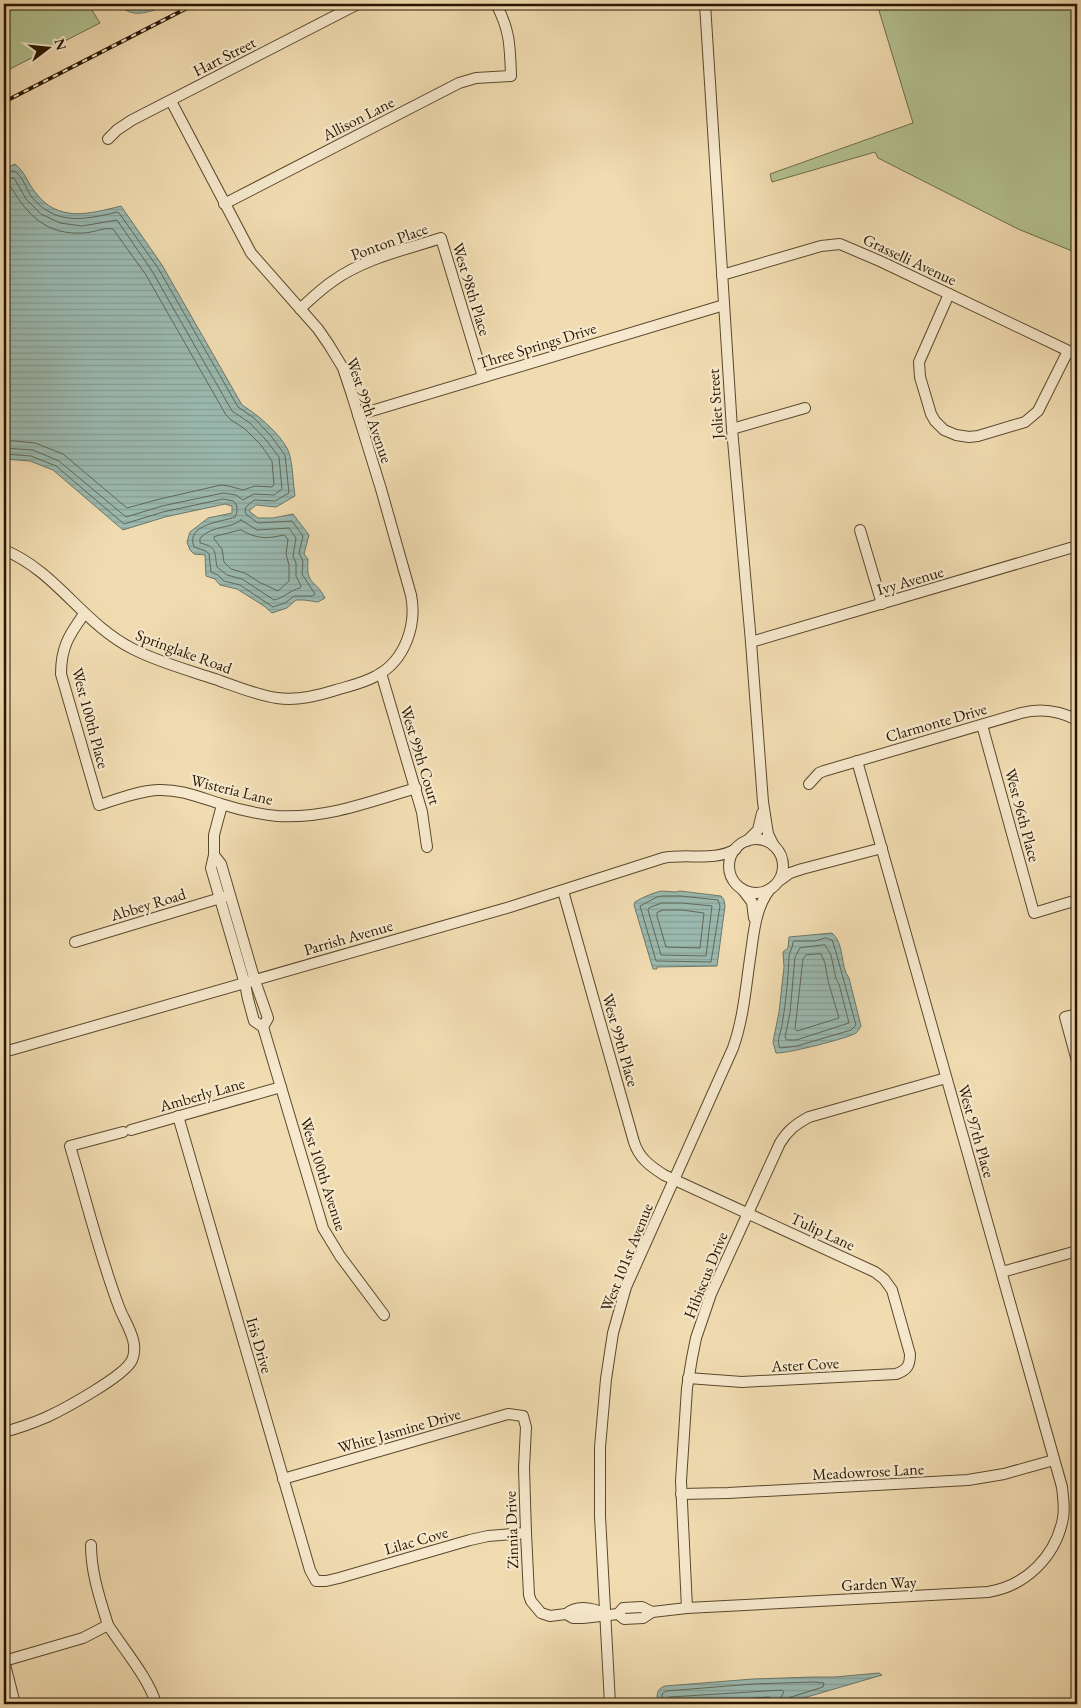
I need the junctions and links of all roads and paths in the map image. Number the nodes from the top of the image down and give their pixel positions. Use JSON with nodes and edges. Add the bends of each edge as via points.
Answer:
{"nodes":[{"id":1,"x":358,"y":4,"type":"edge"},
{"id":2,"x":496,"y":4,"type":"edge"},
{"id":3,"x":705,"y":4,"type":"edge"},
{"id":4,"x":171,"y":101,"type":"junction"},
{"id":5,"x":108,"y":139,"type":"dead end"},
{"id":6,"x":224,"y":204,"type":"junction"},
{"id":7,"x":441,"y":238,"type":"joint"},
{"id":8,"x":722,"y":275,"type":"junction"},
{"id":9,"x":949,"y":294,"type":"junction"},
{"id":10,"x":724,"y":305,"type":"junction"},
{"id":11,"x":300,"y":308,"type":"junction"},
{"id":12,"x":1072,"y":353,"type":"edge"},
{"id":13,"x":483,"y":377,"type":"junction"},
{"id":14,"x":805,"y":408,"type":"dead end"},
{"id":15,"x":358,"y":415,"type":"junction"},
{"id":16,"x":732,"y":429,"type":"junction"},
{"id":17,"x":860,"y":530,"type":"dead end"},
{"id":18,"x":1077,"y":546,"type":"edge"},
{"id":19,"x":4,"y":550,"type":"edge"},
{"id":20,"x":882,"y":604,"type":"junction"},
{"id":21,"x":84,"y":614,"type":"junction"},
{"id":22,"x":751,"y":642,"type":"junction"},
{"id":23,"x":381,"y":674,"type":"junction"},
{"id":24,"x":1077,"y":720,"type":"edge"},
{"id":25,"x":982,"y":725,"type":"junction"},
{"id":26,"x":857,"y":761,"type":"junction"},
{"id":27,"x":809,"y":784,"type":"dead end"},
{"id":28,"x":416,"y":788,"type":"junction"},
{"id":29,"x":763,"y":802,"type":"junction"},
{"id":30,"x":99,"y":805,"type":"joint"},
{"id":31,"x":222,"y":805,"type":"junction"},
{"id":32,"x":746,"y":841,"type":"junction"},
{"id":33,"x":427,"y":847,"type":"dead end"},
{"id":34,"x":882,"y":848,"type":"junction"},
{"id":35,"x":736,"y":849,"type":"junction"},
{"id":36,"x":777,"y":850,"type":"junction"},
{"id":37,"x":701,"y":856,"type":"junction"},
{"id":38,"x":810,"y":867,"type":"junction"},
{"id":39,"x":732,"y":878,"type":"junction"},
{"id":40,"x":773,"y":886,"type":"junction"},
{"id":41,"x":740,"y":887,"type":"junction"},
{"id":42,"x":563,"y":890,"type":"junction"},
{"id":43,"x":225,"y":896,"type":"junction"},
{"id":44,"x":1077,"y":900,"type":"edge"},
{"id":45,"x":754,"y":926,"type":"junction"},
{"id":46,"x":75,"y":942,"type":"dead end"},
{"id":47,"x":250,"y":982,"type":"junction"},
{"id":48,"x":1077,"y":1014,"type":"edge"},
{"id":49,"x":264,"y":1028,"type":"junction"},
{"id":50,"x":4,"y":1052,"type":"edge"},
{"id":51,"x":1077,"y":1061,"type":"edge"},
{"id":52,"x":946,"y":1078,"type":"junction"},
{"id":53,"x":281,"y":1087,"type":"junction"},
{"id":54,"x":178,"y":1116,"type":"junction"},
{"id":55,"x":675,"y":1180,"type":"junction"},
{"id":56,"x":748,"y":1212,"type":"junction"},
{"id":57,"x":1077,"y":1250,"type":"edge"},
{"id":58,"x":1002,"y":1272,"type":"junction"},
{"id":59,"x":384,"y":1315,"type":"dead end"},
{"id":60,"x":910,"y":1354,"type":"joint"},
{"id":61,"x":688,"y":1378,"type":"junction"},
{"id":62,"x":523,"y":1416,"type":"joint"},
{"id":63,"x":4,"y":1432,"type":"edge"},
{"id":64,"x":1054,"y":1460,"type":"junction"},
{"id":65,"x":283,"y":1479,"type":"junction"},
{"id":66,"x":681,"y":1494,"type":"junction"},
{"id":67,"x":1064,"y":1510,"type":"joint"},
{"id":68,"x":526,"y":1533,"type":"junction"},
{"id":69,"x":91,"y":1544,"type":"dead end"},
{"id":70,"x":316,"y":1581,"type":"joint"},
{"id":71,"x":687,"y":1608,"type":"junction"},
{"id":72,"x":606,"y":1614,"type":"junction"},
{"id":73,"x":108,"y":1625,"type":"junction"},
{"id":74,"x":4,"y":1661,"type":"edge"},
{"id":75,"x":15,"y":1704,"type":"edge"},
{"id":76,"x":156,"y":1704,"type":"edge"},
{"id":77,"x":610,"y":1704,"type":"edge"}],
"edges":[{"from":1,"to":4,"type":"street","name":"Hart Street"},
{"from":2,"to":6,"type":"street","name":"Allison Lane","via":[[508,35],[511,76],[476,78],[459,83]]},
{"from":3,"to":8,"type":"street","name":"Joliet Street"},
{"from":4,"to":5,"type":"street","name":"Hart Street","via":[[125,124]]},
{"from":4,"to":6,"type":"street","name":"West 99th Avenue"},
{"from":6,"to":11,"type":"street","name":"West 99th Avenue","via":[[251,253]]},
{"from":7,"to":11,"type":"street","name":"Ponton Place","via":[[346,272]]},
{"from":7,"to":13,"type":"street","name":"West 98th Place"},
{"from":8,"to":9,"type":"street","name":"Grasselli Avenue","via":[[821,246],[840,244]]},
{"from":8,"to":10,"type":"street","name":"Joliet Street"},
{"from":9,"to":12,"type":"street","name":"Grasselli Avenue"},
{"from":9,"to":12,"type":"street","via":[[919,362],[931,414],[944,430],[956,435],[978,436],[1025,422],[1038,411]]},
{"from":10,"to":13,"type":"street","name":"Three Springs Drive"},
{"from":10,"to":16,"type":"street","name":"Joliet Street"},
{"from":11,"to":15,"type":"street","name":"West 99th Avenue","via":[[338,360]]},
{"from":13,"to":15,"type":"street","name":"Three Springs Drive"},
{"from":14,"to":16,"type":"street"},
{"from":15,"to":23,"type":"street","name":"West 99th Avenue","via":[[413,612],[404,647]]},
{"from":16,"to":22,"type":"street","name":"Joliet Street"},
{"from":17,"to":20,"type":"street"},
{"from":18,"to":20,"type":"street","name":"Ivy Avenue"},
{"from":19,"to":21,"type":"street","name":"Springlake Road","via":[[38,570]]},
{"from":20,"to":22,"type":"street","name":"Ivy Avenue"},
{"from":21,"to":23,"type":"street","name":"Springlake Road","via":[[116,640],[138,652],[277,698],[310,697]]},
{"from":21,"to":30,"type":"street","name":"West 100th Place","via":[[65,642],[61,674]]},
{"from":22,"to":29,"type":"street","name":"Joliet Street"},
{"from":23,"to":28,"type":"street","name":"West 99th Court"},
{"from":24,"to":25,"type":"street","name":"Clarmonte Drive","via":[[1061,713],[1036,710]]},
{"from":25,"to":26,"type":"street","name":"Clarmonte Drive"},
{"from":25,"to":44,"type":"street","name":"West 96th Place","via":[[1034,913]]},
{"from":26,"to":27,"type":"street","name":"Clarmonte Drive","via":[[819,773]]},
{"from":26,"to":34,"type":"street","name":"West 97th Place"},
{"from":28,"to":31,"type":"street","name":"Wisteria Lane","via":[[345,809],[311,815],[268,815]]},
{"from":28,"to":33,"type":"street","name":"West 99th Court"},
{"from":29,"to":32,"type":"street","name":"Joliet Street","via":[[759,828]]},
{"from":29,"to":36,"type":"street","name":"Joliet Street","via":[[768,834]]},
{"from":30,"to":31,"type":"street","name":"Wisteria Lane","via":[[158,790],[185,792]]},
{"from":31,"to":43,"type":"street","name":"West 100th Avenue","via":[[214,835],[214,855],[221,864]]},
{"from":32,"to":35,"type":"street","name":"Parrish Avenue"},
{"from":32,"to":36,"type":"street","via":[[763,840]]},
{"from":34,"to":38,"type":"street"},
{"from":34,"to":52,"type":"street","name":"West 97th Place"},
{"from":35,"to":37,"type":"street","name":"Parrish Avenue","via":[[719,856]]},
{"from":35,"to":39,"type":"street","via":[[730,865]]},
{"from":36,"to":38,"type":"street","via":[[792,864]]},
{"from":36,"to":40,"type":"street","via":[[783,871]]},
{"from":37,"to":39,"type":"street","name":"Parrish Avenue","via":[[721,865]]},
{"from":37,"to":42,"type":"street","name":"Parrish Avenue","via":[[663,858]]},
{"from":38,"to":40,"type":"street","via":[[790,873]]},
{"from":39,"to":41,"type":"street","name":"Parrish Avenue"},
{"from":40,"to":41,"type":"street","via":[[761,892]]},
{"from":40,"to":45,"type":"street","name":"West 101st Avenue","via":[[761,904]]},
{"from":41,"to":45,"type":"street","name":"West 101st Avenue","via":[[752,902]]},
{"from":42,"to":47,"type":"street","name":"Parrish Avenue"},
{"from":42,"to":55,"type":"street","name":"West 99th Place","via":[[636,1147],[652,1168]]},
{"from":43,"to":46,"type":"street","name":"Abbey Road"},
{"from":43,"to":47,"type":"street","name":"West 100th Avenue"},
{"from":45,"to":55,"type":"street","name":"West 101st Avenue","via":[[736,1039]]},
{"from":47,"to":49,"type":"street","name":"West 100th Avenue","via":[[268,1018]]},
{"from":47,"to":49,"type":"street","name":"West 100th Avenue","via":[[248,999],[254,1021]]},
{"from":47,"to":50,"type":"street","name":"Parrish Avenue"},
{"from":48,"to":51,"type":"street","via":[[1065,1017]]},
{"from":49,"to":53,"type":"street","name":"West 100th Avenue"},
{"from":52,"to":56,"type":"street","name":"Hibiscus Drive","via":[[797,1123],[780,1143]]},
{"from":52,"to":58,"type":"street","name":"West 97th Place"},
{"from":53,"to":54,"type":"street","name":"Amberly Lane"},
{"from":53,"to":59,"type":"street","name":"West 100th Avenue","via":[[323,1228]]},
{"from":54,"to":63,"type":"street","name":"Amberly Lane","via":[[70,1146],[119,1307],[133,1339],[132,1361],[103,1385],[56,1412]]},
{"from":54,"to":65,"type":"street","name":"Iris Drive"},
{"from":55,"to":56,"type":"street","name":"Tulip Lane"},
{"from":55,"to":72,"type":"street","name":"West 101st Avenue","via":[[626,1287],[610,1351],[600,1447]]},
{"from":56,"to":60,"type":"street","name":"Tulip Lane","via":[[880,1276],[892,1290]]},
{"from":56,"to":61,"type":"street","name":"Hibiscus Drive","via":[[705,1309]]},
{"from":57,"to":58,"type":"street"},
{"from":58,"to":64,"type":"street","name":"West 97th Place"},
{"from":60,"to":61,"type":"street","name":"Aster Cove","via":[[908,1367],[896,1374],[742,1382]]},
{"from":61,"to":66,"type":"street","name":"Hibiscus Drive"},
{"from":62,"to":65,"type":"street","name":"White Jasmine Drive","via":[[508,1414]]},
{"from":62,"to":68,"type":"street","name":"Zinnia Drive","via":[[526,1427]]},
{"from":64,"to":66,"type":"street","name":"Meadowrose Lane","via":[[968,1480]]},
{"from":64,"to":67,"type":"street","name":"West 97th Place","via":[[1062,1487]]},
{"from":65,"to":70,"type":"street","name":"Iris Drive"},
{"from":66,"to":71,"type":"street","name":"Hibiscus Drive"},
{"from":67,"to":71,"type":"street","name":"Garden Way","via":[[1054,1546],[1045,1559],[1028,1575],[999,1590]]},
{"from":68,"to":70,"type":"street","name":"Lilac Cove","via":[[470,1540],[340,1578]]},
{"from":68,"to":72,"type":"street","name":"Zinnia Drive","via":[[529,1595],[541,1613],[550,1616],[566,1614],[572,1609],[592,1608]]},
{"from":69,"to":73,"type":"street","via":[[96,1588]]},
{"from":71,"to":72,"type":"street","name":"Garden Way","via":[[652,1612],[643,1618],[624,1619],[618,1614]]},
{"from":72,"to":77,"type":"street","name":"West 101st Avenue"},
{"from":73,"to":74,"type":"street","via":[[83,1638]]},
{"from":73,"to":76,"type":"street","via":[[145,1681]]},
{"from":74,"to":75,"type":"street"}]}
